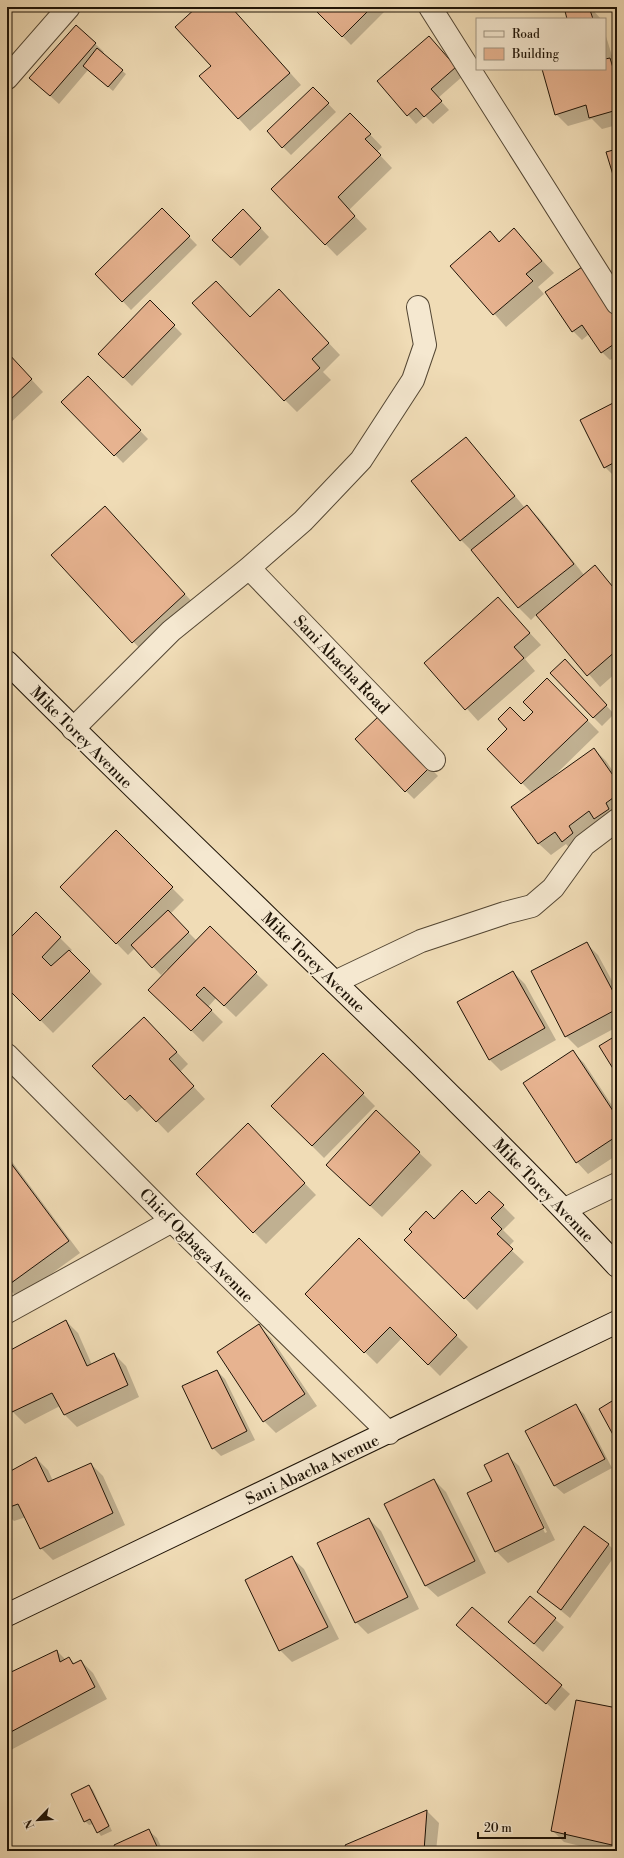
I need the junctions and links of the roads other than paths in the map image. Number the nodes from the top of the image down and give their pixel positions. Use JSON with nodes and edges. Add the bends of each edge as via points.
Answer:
{"nodes":[{"id":1,"x":69,"y":7,"type":"edge"},
{"id":2,"x":430,"y":7,"type":"edge"},
{"id":3,"x":7,"y":78,"type":"edge"},
{"id":4,"x":617,"y":303,"type":"edge"},
{"id":5,"x":418,"y":307,"type":"dead end"},
{"id":6,"x":249,"y":568,"type":"junction"},
{"id":7,"x":7,"y":662,"type":"edge"},
{"id":8,"x":73,"y":729,"type":"junction"},
{"id":9,"x":434,"y":760,"type":"dead end"},
{"id":10,"x":617,"y":820,"type":"edge"},
{"id":11,"x":335,"y":982,"type":"junction"},
{"id":12,"x":7,"y":1055,"type":"edge"},
{"id":13,"x":617,"y":1184,"type":"edge"},
{"id":14,"x":565,"y":1209,"type":"junction"},
{"id":15,"x":172,"y":1221,"type":"junction"},
{"id":16,"x":617,"y":1266,"type":"edge"},
{"id":17,"x":7,"y":1312,"type":"edge"},
{"id":18,"x":617,"y":1322,"type":"edge"},
{"id":19,"x":389,"y":1433,"type":"junction"},
{"id":20,"x":7,"y":1615,"type":"edge"}],
"edges":[{"from":1,"to":3,"type":"street"},
{"from":2,"to":4,"type":"street"},
{"from":5,"to":6,"type":"street","via":[[424,345],[412,380],[361,460],[303,521]]},
{"from":6,"to":8,"type":"street","via":[[171,631]]},
{"from":6,"to":9,"type":"street","name":"Sani Abacha Road"},
{"from":7,"to":8,"type":"street","name":"Mike Torey Avenue"},
{"from":8,"to":11,"type":"street","name":"Mike Torey Avenue"},
{"from":10,"to":11,"type":"street","via":[[584,845],[553,888],[532,906],[421,941]]},
{"from":11,"to":14,"type":"street","name":"Mike Torey Avenue"},
{"from":12,"to":15,"type":"street","name":"Chief Ogbaga Avenue"},
{"from":13,"to":14,"type":"street"},
{"from":14,"to":16,"type":"street","name":"Mike Torey Avenue"},
{"from":15,"to":17,"type":"street"},
{"from":15,"to":19,"type":"street","name":"Chief Ogbaga Avenue"},
{"from":18,"to":19,"type":"street","name":"Sani Abacha Avenue"},
{"from":19,"to":20,"type":"street","name":"Sani Abacha Avenue"}]}
